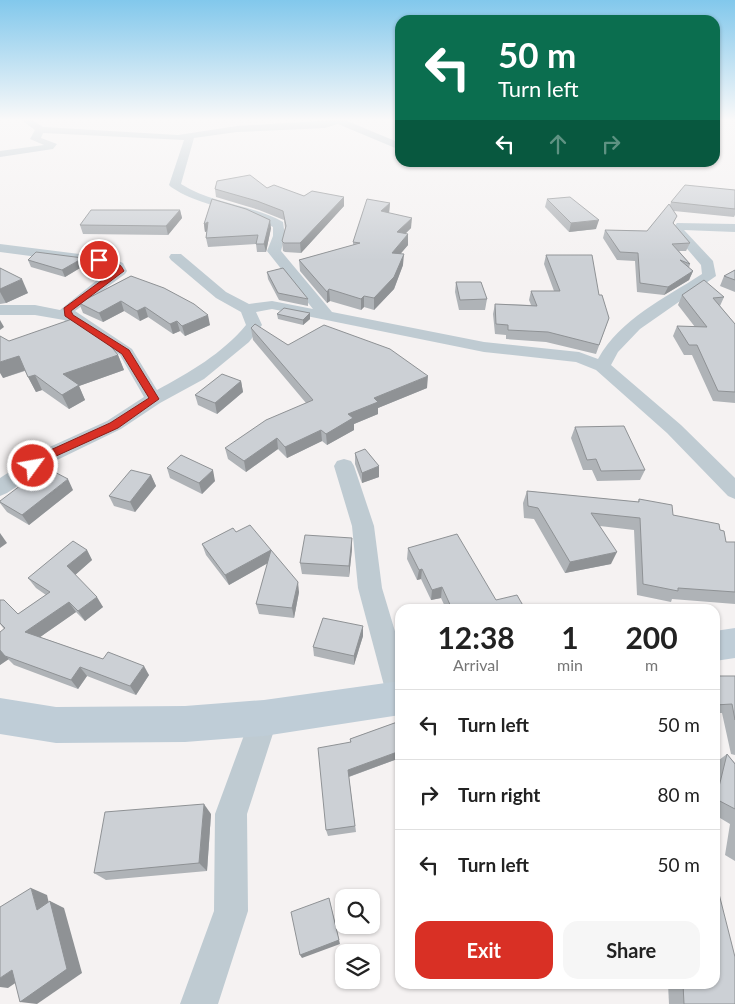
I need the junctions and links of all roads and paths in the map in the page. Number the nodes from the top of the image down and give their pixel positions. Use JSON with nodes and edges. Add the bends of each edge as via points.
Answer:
{"nodes":[{"id":1,"x":181,"y":166,"type":"edge"},
{"id":2,"x":735,"y":228,"type":"edge"},
{"id":3,"x":0,"y":248,"type":"edge"},
{"id":4,"x":176,"y":257,"type":"dead end"},
{"id":5,"x":247,"y":309,"type":"junction"},
{"id":6,"x":0,"y":310,"type":"edge"},
{"id":7,"x":326,"y":315,"type":"junction"},
{"id":8,"x":69,"y":316,"type":"junction"},
{"id":9,"x":602,"y":366,"type":"junction"},
{"id":10,"x":154,"y":399,"type":"junction"},
{"id":11,"x":344,"y":466,"type":"dead end"},
{"id":12,"x":0,"y":488,"type":"edge"},
{"id":13,"x":735,"y":491,"type":"edge"},
{"id":14,"x":735,"y":643,"type":"edge"},
{"id":15,"x":720,"y":645,"type":"edge"},
{"id":16,"x":395,"y":676,"type":"edge"},
{"id":17,"x":395,"y":699,"type":"edge"},
{"id":18,"x":0,"y":716,"type":"edge"},
{"id":19,"x":264,"y":718,"type":"junction"},
{"id":20,"x":199,"y":1004,"type":"edge"}],
"edges":[{"from":1,"to":7,"type":"street","via":[[176,185],[186,193],[201,200],[267,216],[279,225],[274,252]]},
{"from":2,"to":9,"type":"street","via":[[681,226],[677,230],[708,264],[709,276],[663,303],[642,320],[610,350]]},
{"from":3,"to":8,"type":"street","via":[[86,258],[118,266],[120,271],[67,310]]},
{"from":4,"to":5,"type":"street","via":[[221,295]]},
{"from":5,"to":7,"type":"street","via":[[272,305]]},
{"from":5,"to":10,"type":"street","via":[[254,325],[243,339],[198,375]]},
{"from":6,"to":8,"type":"street","via":[[35,310]]},
{"from":7,"to":9,"type":"street","via":[[484,347],[578,357]]},
{"from":8,"to":10,"type":"street","via":[[126,352]]},
{"from":9,"to":13,"type":"street","via":[[674,429]]},
{"from":10,"to":12,"type":"street","via":[[114,426],[50,455]]},
{"from":11,"to":16,"type":"street","via":[[363,526],[370,588]]},
{"from":14,"to":15,"type":"main road"},
{"from":17,"to":19,"type":"main road"},
{"from":18,"to":19,"type":"main road","via":[[56,725],[185,724]]},
{"from":19,"to":20,"type":"street","via":[[231,814],[231,911]]}]}
